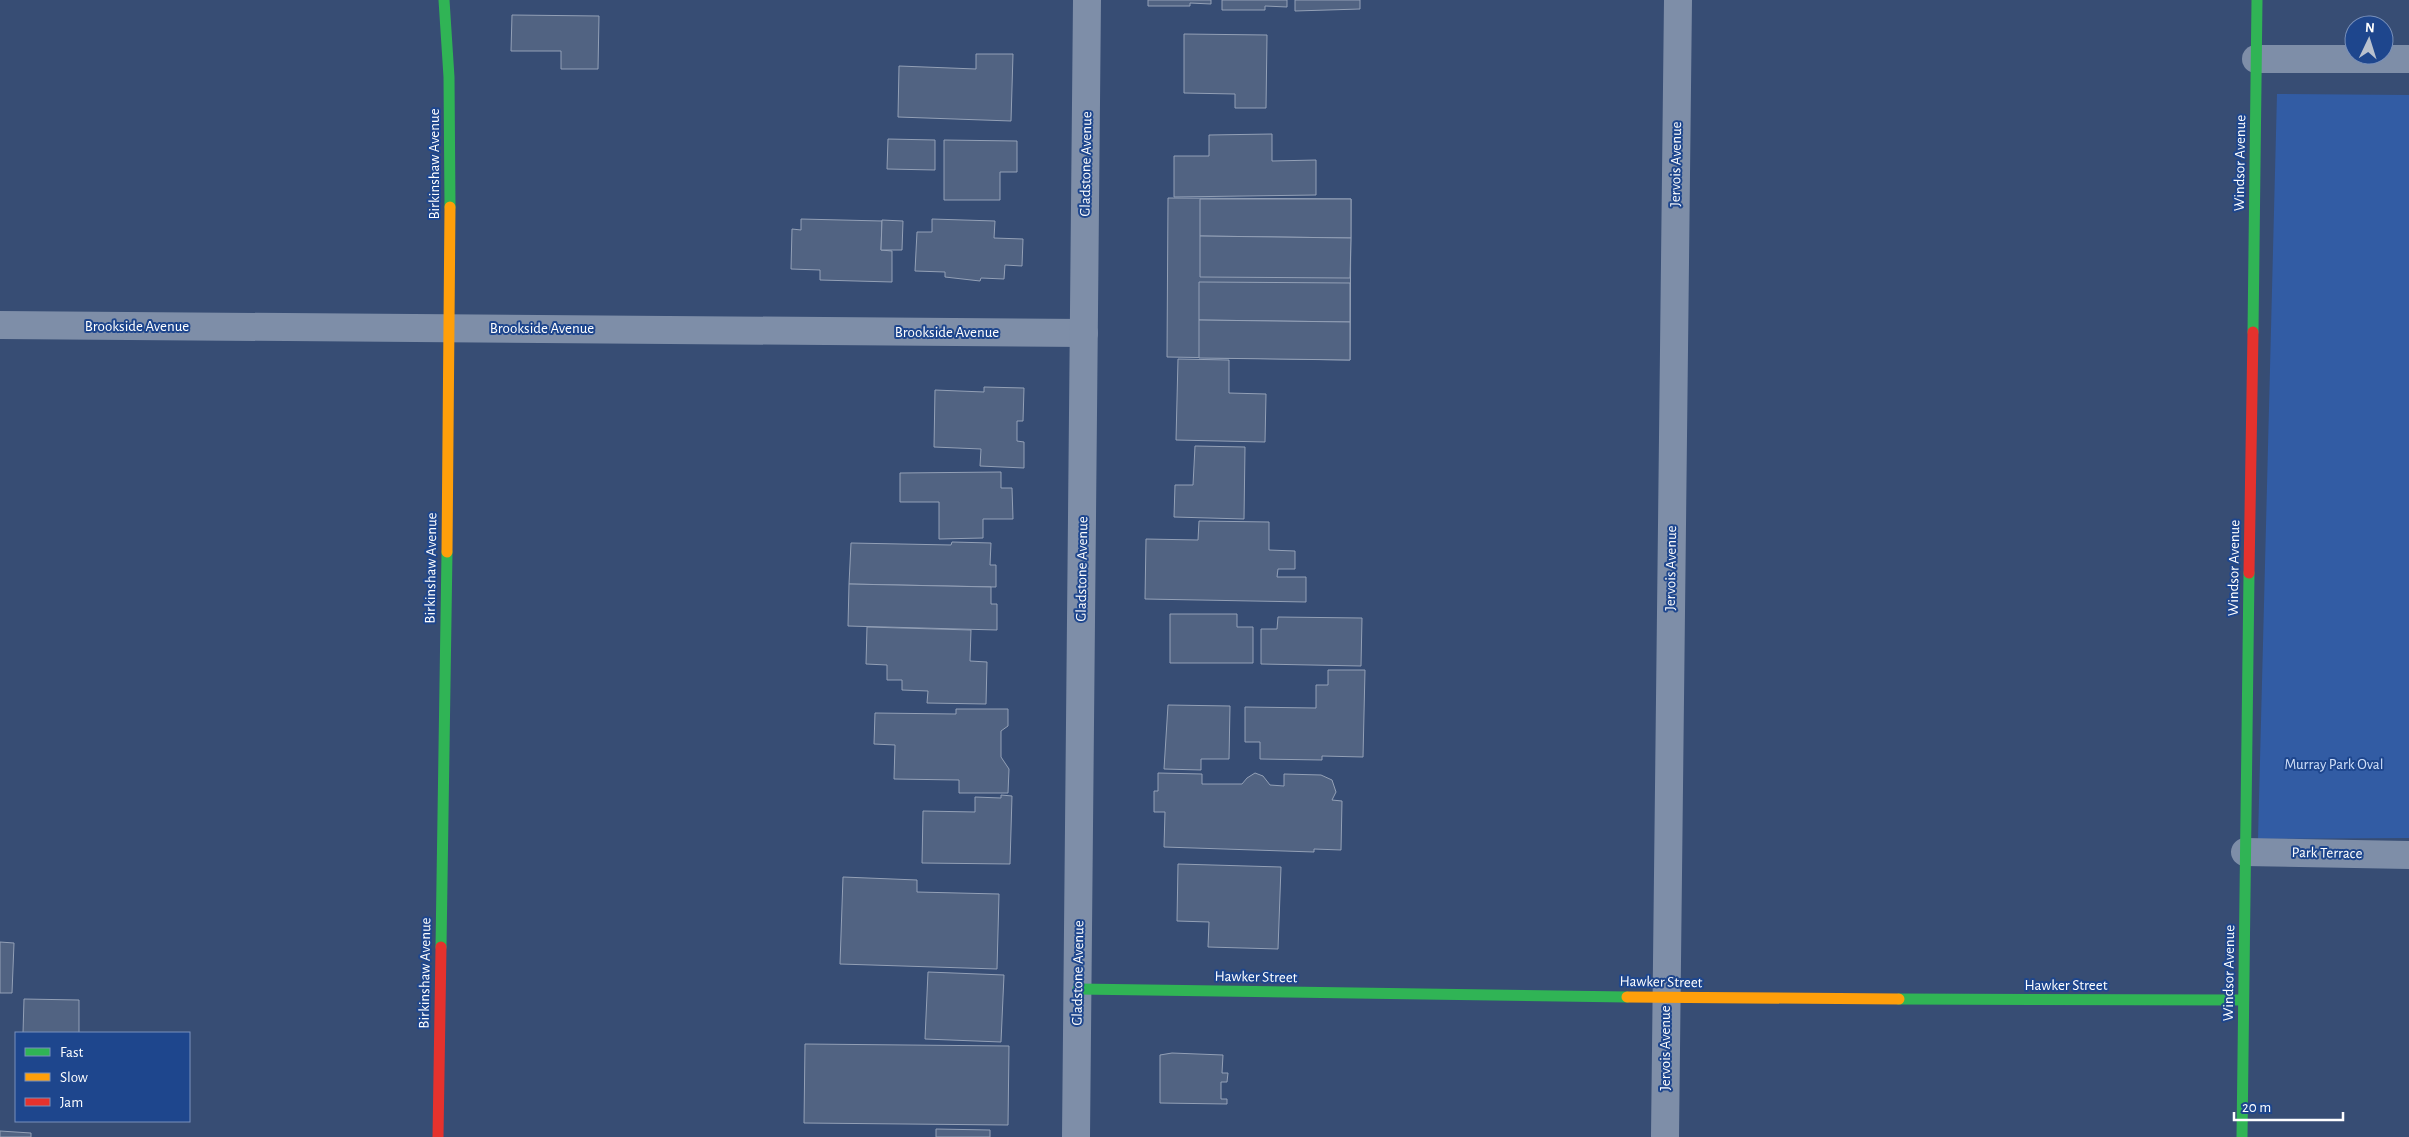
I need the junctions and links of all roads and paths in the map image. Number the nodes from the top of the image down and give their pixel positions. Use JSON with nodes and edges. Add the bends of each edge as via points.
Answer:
{"nodes":[{"id":1,"x":444,"y":0,"type":"edge"},
{"id":2,"x":1087,"y":0,"type":"edge"},
{"id":3,"x":1678,"y":0,"type":"edge"},
{"id":4,"x":2257,"y":0,"type":"edge"},
{"id":5,"x":2256,"y":59,"type":"junction"},
{"id":6,"x":2409,"y":59,"type":"edge"},
{"id":7,"x":0,"y":325,"type":"edge"},
{"id":8,"x":450,"y":328,"type":"junction"},
{"id":9,"x":1084,"y":333,"type":"junction"},
{"id":10,"x":2245,"y":852,"type":"junction"},
{"id":11,"x":2409,"y":855,"type":"edge"},
{"id":12,"x":1078,"y":990,"type":"junction"},
{"id":13,"x":1666,"y":997,"type":"junction"},
{"id":14,"x":2244,"y":1000,"type":"junction"},
{"id":15,"x":438,"y":1137,"type":"edge"},
{"id":16,"x":1076,"y":1137,"type":"edge"},
{"id":17,"x":1665,"y":1137,"type":"edge"},
{"id":18,"x":2242,"y":1137,"type":"edge"}],
"edges":[{"from":1,"to":8,"type":"street","name":"Birkinshaw Avenue","via":[[449,77]]},
{"from":2,"to":9,"type":"street","name":"Gladstone Avenue"},
{"from":3,"to":13,"type":"street","name":"Jervois Avenue"},
{"from":4,"to":5,"type":"street","name":"Windsor Avenue"},
{"from":5,"to":6,"type":"street"},
{"from":5,"to":10,"type":"street","name":"Windsor Avenue"},
{"from":7,"to":8,"type":"street","name":"Brookside Avenue"},
{"from":8,"to":9,"type":"street","name":"Brookside Avenue"},
{"from":8,"to":15,"type":"street","name":"Birkinshaw Avenue"},
{"from":9,"to":12,"type":"street","name":"Gladstone Avenue"},
{"from":10,"to":11,"type":"street","name":"Park Terrace"},
{"from":10,"to":14,"type":"street","name":"Windsor Avenue"},
{"from":12,"to":13,"type":"street","name":"Hawker Street"},
{"from":12,"to":16,"type":"street","name":"Gladstone Avenue"},
{"from":13,"to":14,"type":"street","name":"Hawker Street"},
{"from":13,"to":17,"type":"street","name":"Jervois Avenue"},
{"from":14,"to":18,"type":"street","name":"Windsor Avenue"}]}
